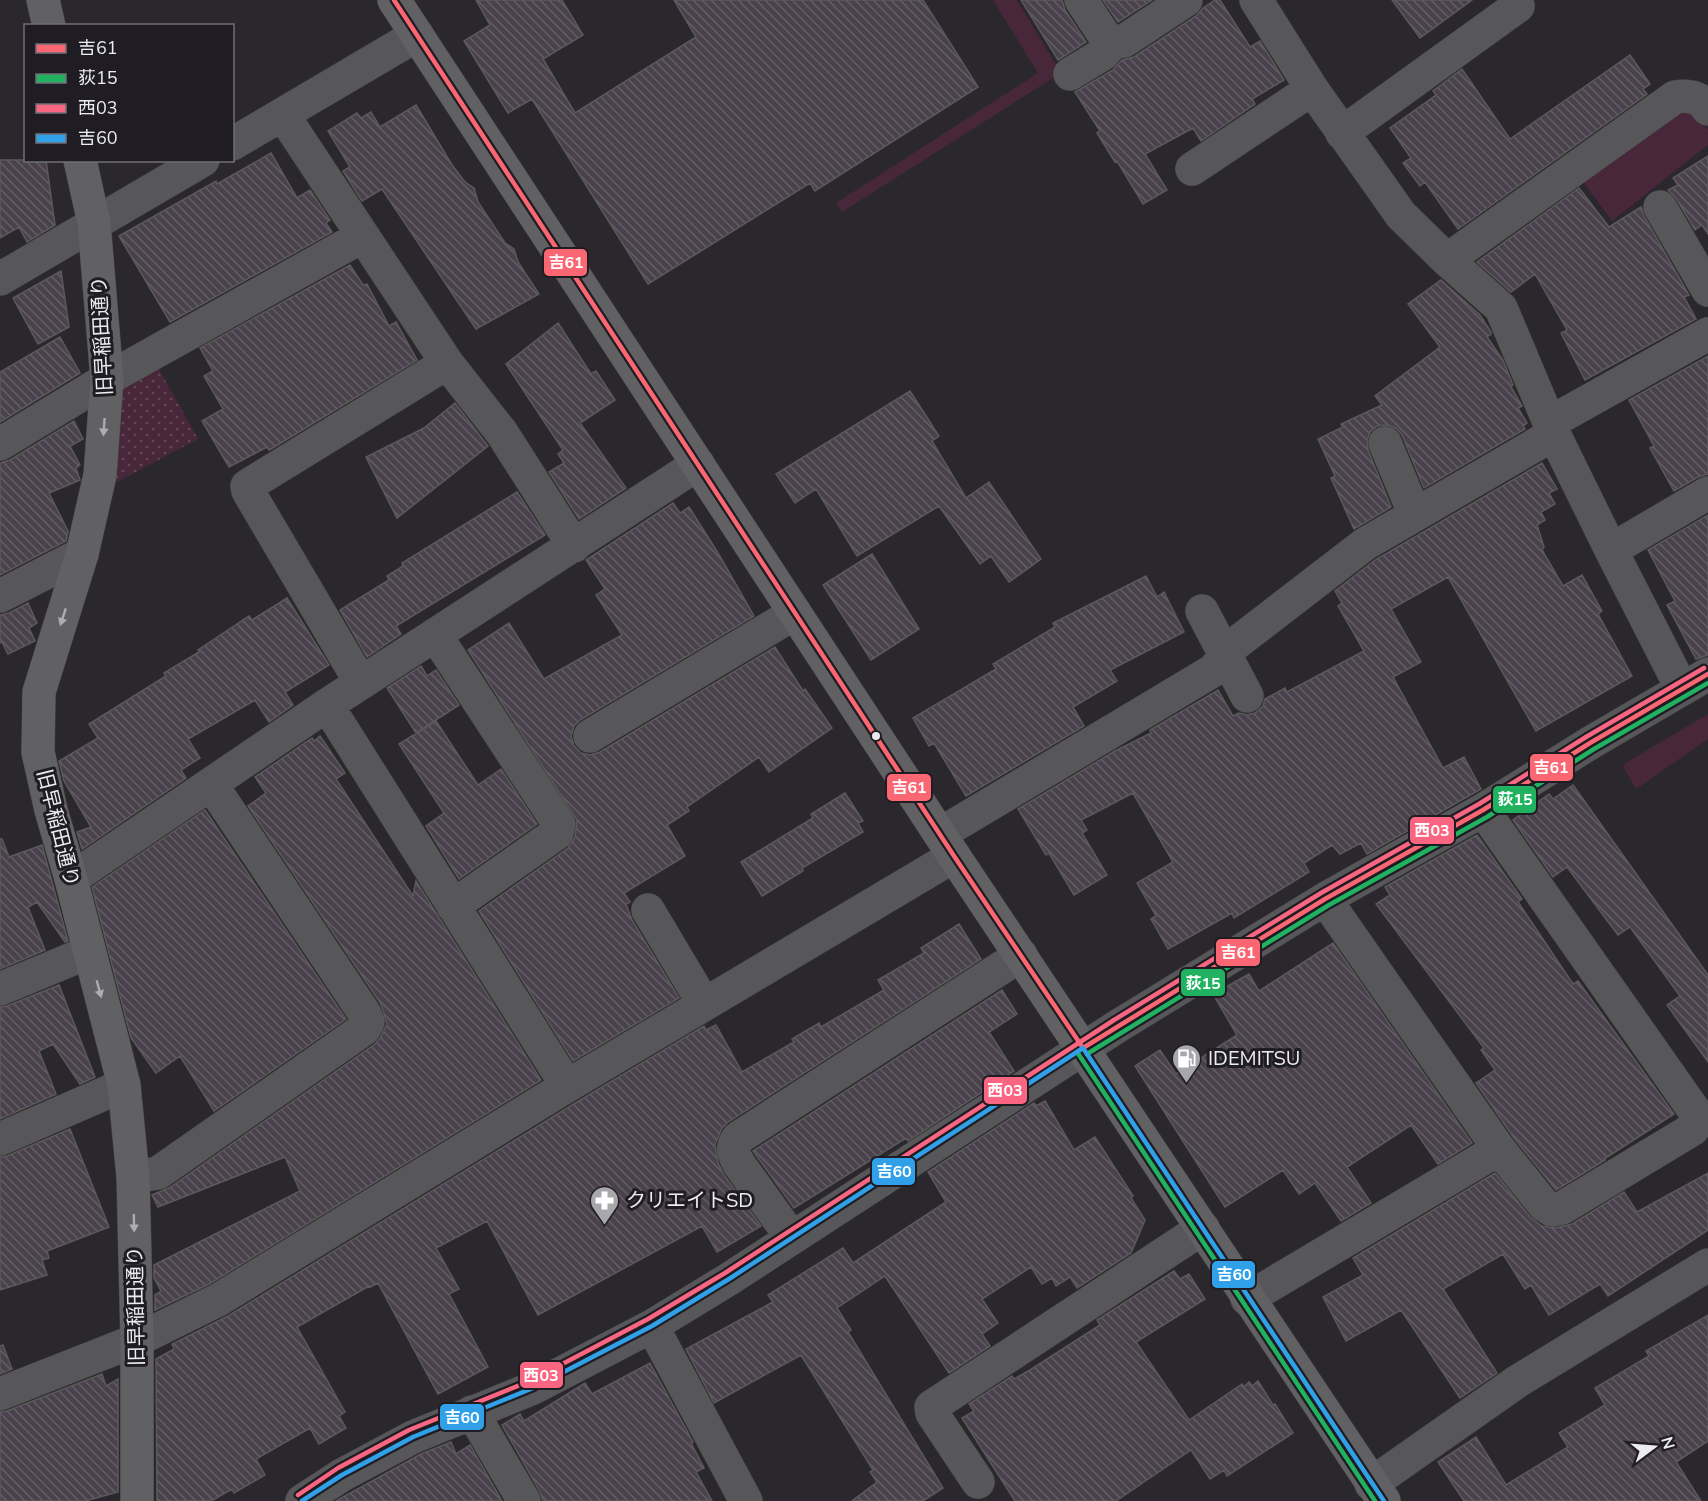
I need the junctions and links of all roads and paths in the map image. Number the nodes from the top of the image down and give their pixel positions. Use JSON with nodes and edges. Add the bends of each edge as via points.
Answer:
{"nodes":[{"id":1,"x":43,"y":0,"type":"edge"},
{"id":2,"x":394,"y":0,"type":"edge"},
{"id":3,"x":1081,"y":0,"type":"edge"},
{"id":4,"x":1186,"y":0,"type":"edge"},
{"id":5,"x":1256,"y":0,"type":"edge"},
{"id":6,"x":1518,"y":6,"type":"dead end"},
{"id":7,"x":49,"y":24,"type":"edge"},
{"id":8,"x":417,"y":35,"type":"junction"},
{"id":9,"x":1113,"y":42,"type":"junction"},
{"id":10,"x":1070,"y":74,"type":"dead end"},
{"id":11,"x":1312,"y":89,"type":"junction"},
{"id":12,"x":1708,"y":109,"type":"edge"},
{"id":13,"x":283,"y":115,"type":"junction"},
{"id":14,"x":1342,"y":133,"type":"junction"},
{"id":15,"x":234,"y":143,"type":"edge"},
{"id":16,"x":80,"y":162,"type":"edge"},
{"id":17,"x":200,"y":162,"type":"edge"},
{"id":18,"x":1192,"y":169,"type":"dead end"},
{"id":19,"x":1660,"y":207,"type":"dead end"},
{"id":20,"x":94,"y":223,"type":"junction"},
{"id":21,"x":363,"y":236,"type":"junction"},
{"id":22,"x":1447,"y":260,"type":"junction"},
{"id":23,"x":0,"y":279,"type":"edge"},
{"id":24,"x":1708,"y":290,"type":"edge"},
{"id":25,"x":1708,"y":333,"type":"edge"},
{"id":26,"x":447,"y":363,"type":"junction"},
{"id":27,"x":107,"y":378,"type":"junction"},
{"id":28,"x":1553,"y":428,"type":"junction"},
{"id":29,"x":1385,"y":443,"type":"dead end"},
{"id":30,"x":0,"y":444,"type":"edge"},
{"id":31,"x":698,"y":464,"type":"junction"},
{"id":32,"x":1708,"y":493,"type":"edge"},
{"id":33,"x":1416,"y":515,"type":"junction"},
{"id":34,"x":574,"y":546,"type":"junction"},
{"id":35,"x":1611,"y":550,"type":"junction"},
{"id":36,"x":82,"y":554,"type":"junction"},
{"id":37,"x":0,"y":596,"type":"edge"},
{"id":38,"x":1202,"y":611,"type":"dead end"},
{"id":39,"x":795,"y":613,"type":"junction"},
{"id":40,"x":436,"y":636,"type":"junction"},
{"id":41,"x":1225,"y":655,"type":"junction"},
{"id":42,"x":1695,"y":681,"type":"edge"},
{"id":43,"x":361,"y":683,"type":"junction"},
{"id":44,"x":1247,"y":696,"type":"dead end"},
{"id":45,"x":327,"y":705,"type":"junction"},
{"id":46,"x":590,"y":736,"type":"dead end"},
{"id":47,"x":211,"y":784,"type":"junction"},
{"id":48,"x":1483,"y":810,"type":"junction"},
{"id":49,"x":947,"y":845,"type":"junction"},
{"id":50,"x":71,"y":879,"type":"junction"},
{"id":51,"x":1325,"y":899,"type":"junction"},
{"id":52,"x":453,"y":906,"type":"junction"},
{"id":53,"x":648,"y":910,"type":"dead end"},
{"id":54,"x":89,"y":952,"type":"junction"},
{"id":55,"x":1021,"y":955,"type":"junction"},
{"id":56,"x":0,"y":989,"type":"edge"},
{"id":57,"x":704,"y":1004,"type":"junction"},
{"id":58,"x":1083,"y":1048,"type":"junction"},
{"id":59,"x":124,"y":1085,"type":"junction"},
{"id":60,"x":567,"y":1086,"type":"junction"},
{"id":61,"x":0,"y":1139,"type":"edge"},
{"id":62,"x":1499,"y":1149,"type":"junction"},
{"id":63,"x":133,"y":1177,"type":"junction"},
{"id":64,"x":1203,"y":1228,"type":"junction"},
{"id":65,"x":792,"y":1238,"type":"junction"},
{"id":66,"x":1708,"y":1266,"type":"edge"},
{"id":67,"x":1247,"y":1299,"type":"junction"},
{"id":68,"x":652,"y":1326,"type":"junction"},
{"id":69,"x":137,"y":1340,"type":"junction"},
{"id":70,"x":0,"y":1394,"type":"edge"},
{"id":71,"x":472,"y":1412,"type":"junction"},
{"id":72,"x":978,"y":1482,"type":"dead end"},
{"id":73,"x":1377,"y":1492,"type":"edge"},
{"id":74,"x":137,"y":1501,"type":"edge"},
{"id":75,"x":302,"y":1501,"type":"edge"},
{"id":76,"x":524,"y":1501,"type":"edge"},
{"id":77,"x":746,"y":1501,"type":"edge"}],
"edges":[{"from":1,"to":7,"type":"main road"},
{"from":2,"to":8,"type":"main road"},
{"from":3,"to":9,"type":"street"},
{"from":4,"to":9,"type":"street","via":[[1124,40]]},
{"from":5,"to":11,"type":"street"},
{"from":6,"to":14,"type":"street"},
{"from":8,"to":13,"type":"street"},
{"from":8,"to":31,"type":"main road"},
{"from":9,"to":10,"type":"street","via":[[1103,54]]},
{"from":11,"to":14,"type":"street"},
{"from":11,"to":18,"type":"street"},
{"from":12,"to":22,"type":"street","via":[[1690,95],[1675,97]]},
{"from":13,"to":15,"type":"street"},
{"from":13,"to":21,"type":"street"},
{"from":14,"to":22,"type":"street","via":[[1401,215]]},
{"from":16,"to":20,"type":"main road","name":"旧早稲田通り"},
{"from":17,"to":20,"type":"street"},
{"from":19,"to":24,"type":"street"},
{"from":20,"to":23,"type":"street"},
{"from":20,"to":27,"type":"main road","name":"旧早稲田通り"},
{"from":21,"to":26,"type":"street"},
{"from":21,"to":27,"type":"street"},
{"from":22,"to":28,"type":"street","via":[[1501,308]]},
{"from":25,"to":28,"type":"street"},
{"from":26,"to":34,"type":"street","via":[[501,433]]},
{"from":26,"to":43,"type":"street","via":[[247,486]]},
{"from":27,"to":30,"type":"street"},
{"from":27,"to":36,"type":"main road","name":"旧早稲田通り","one_way":true,"via":[[100,475]]},
{"from":28,"to":33,"type":"street"},
{"from":28,"to":35,"type":"street"},
{"from":29,"to":33,"type":"street"},
{"from":31,"to":34,"type":"street"},
{"from":31,"to":39,"type":"main road"},
{"from":32,"to":35,"type":"street"},
{"from":33,"to":41,"type":"street","via":[[1365,544]]},
{"from":34,"to":40,"type":"street"},
{"from":35,"to":42,"type":"street"},
{"from":36,"to":37,"type":"street"},
{"from":36,"to":50,"type":"main road","name":"旧早稲田通り","one_way":true,"via":[[39,692],[38,752]]},
{"from":38,"to":41,"type":"street"},
{"from":39,"to":46,"type":"street"},
{"from":39,"to":49,"type":"main road"},
{"from":40,"to":43,"type":"street"},
{"from":40,"to":52,"type":"street","via":[[559,824],[557,833]]},
{"from":41,"to":44,"type":"street"},
{"from":41,"to":49,"type":"street","via":[[1214,670]]},
{"from":42,"to":48,"type":"street"},
{"from":43,"to":45,"type":"street"},
{"from":45,"to":47,"type":"street"},
{"from":45,"to":52,"type":"street"},
{"from":47,"to":50,"type":"street"},
{"from":47,"to":63,"type":"street","via":[[368,1022],[364,1029],[158,1173]]},
{"from":48,"to":51,"type":"street"},
{"from":48,"to":62,"type":"street","via":[[1698,1121],[1693,1129],[1562,1208],[1552,1210],[1544,1206]]},
{"from":49,"to":55,"type":"main road"},
{"from":49,"to":57,"type":"street"},
{"from":50,"to":54,"type":"main road","name":"旧早稲田通り"},
{"from":51,"to":58,"type":"street"},
{"from":51,"to":62,"type":"street"},
{"from":52,"to":60,"type":"street"},
{"from":53,"to":57,"type":"street"},
{"from":54,"to":56,"type":"street"},
{"from":54,"to":59,"type":"main road","name":"旧早稲田通り","one_way":true},
{"from":55,"to":58,"type":"main road"},
{"from":55,"to":65,"type":"street","via":[[738,1138],[733,1152],[739,1164]]},
{"from":57,"to":60,"type":"street"},
{"from":58,"to":64,"type":"main road"},
{"from":58,"to":65,"type":"street"},
{"from":59,"to":61,"type":"street"},
{"from":59,"to":63,"type":"main road","name":"旧早稲田通り"},
{"from":60,"to":69,"type":"street","via":[[218,1300]]},
{"from":62,"to":67,"type":"street"},
{"from":63,"to":69,"type":"main road","name":"旧早稲田通り","one_way":true},
{"from":64,"to":67,"type":"main road"},
{"from":64,"to":72,"type":"street","via":[[930,1407]]},
{"from":65,"to":68,"type":"street"},
{"from":66,"to":73,"type":"street","via":[[1518,1381]]},
{"from":67,"to":73,"type":"main road"},
{"from":68,"to":71,"type":"street","via":[[533,1388]]},
{"from":68,"to":77,"type":"street"},
{"from":69,"to":70,"type":"street"},
{"from":69,"to":74,"type":"main road","name":"旧早稲田通り"},
{"from":71,"to":75,"type":"street","via":[[413,1437]]},
{"from":71,"to":76,"type":"street"}]}
